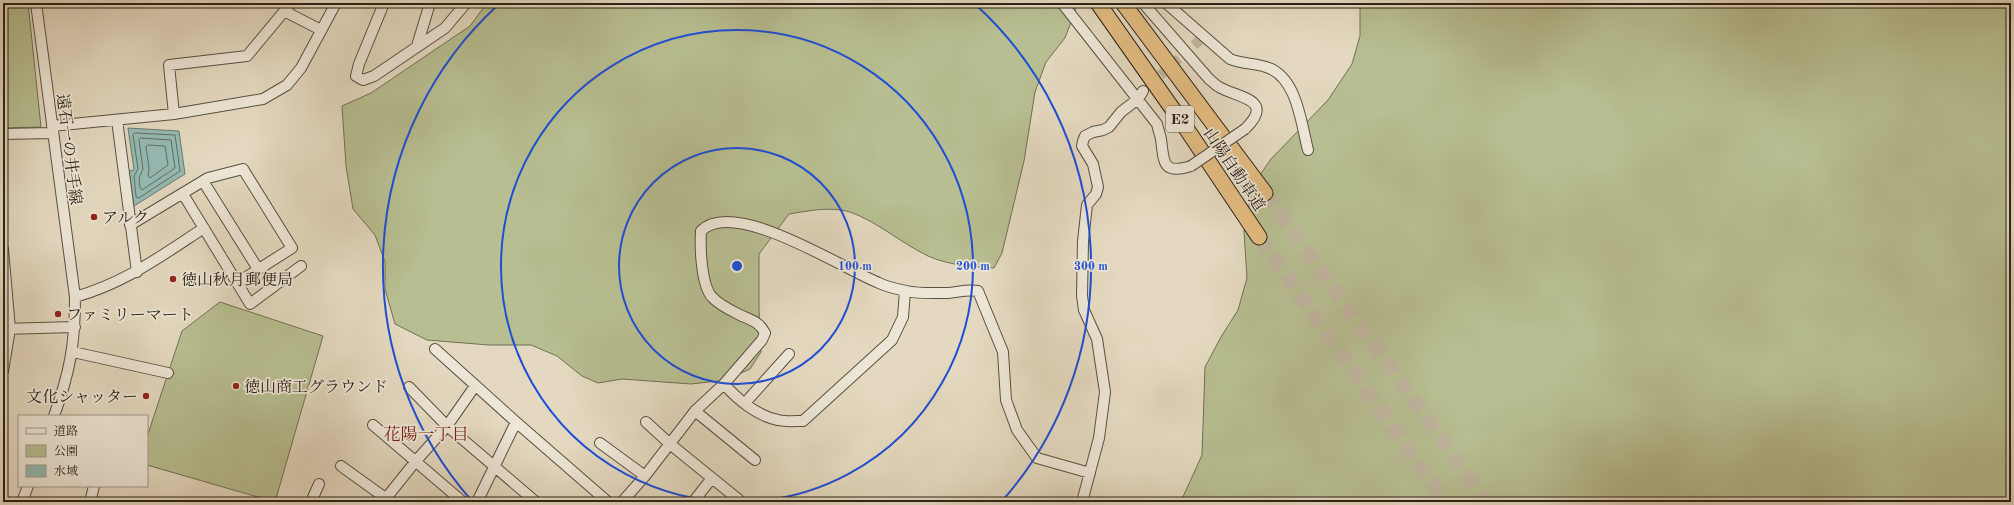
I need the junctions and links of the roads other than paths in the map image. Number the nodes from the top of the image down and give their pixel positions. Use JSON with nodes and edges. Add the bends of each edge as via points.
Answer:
{"nodes":[{"id":1,"x":36,"y":3,"type":"edge"},
{"id":2,"x":291,"y":3,"type":"edge"},
{"id":3,"x":336,"y":3,"type":"edge"},
{"id":4,"x":384,"y":3,"type":"edge"},
{"id":5,"x":430,"y":3,"type":"edge"},
{"id":6,"x":466,"y":3,"type":"edge"},
{"id":7,"x":1062,"y":3,"type":"edge"},
{"id":8,"x":1098,"y":3,"type":"edge"},
{"id":9,"x":1123,"y":3,"type":"edge"},
{"id":10,"x":1142,"y":3,"type":"edge"},
{"id":11,"x":1166,"y":3,"type":"edge"},
{"id":12,"x":284,"y":11,"type":"junction"},
{"id":13,"x":321,"y":30,"type":"junction"},
{"id":14,"x":417,"y":46,"type":"junction"},
{"id":15,"x":1140,"y":95,"type":"junction"},
{"id":16,"x":174,"y":114,"type":"junction"},
{"id":17,"x":117,"y":120,"type":"junction"},
{"id":18,"x":52,"y":129,"type":"junction"},
{"id":19,"x":3,"y":134,"type":"edge"},
{"id":20,"x":1308,"y":150,"type":"dead end"},
{"id":21,"x":203,"y":181,"type":"junction"},
{"id":22,"x":1265,"y":193,"type":"tunnel mouth"},
{"id":23,"x":183,"y":194,"type":"junction"},
{"id":24,"x":130,"y":224,"type":"junction"},
{"id":25,"x":204,"y":228,"type":"junction"},
{"id":26,"x":1259,"y":237,"type":"tunnel mouth"},
{"id":27,"x":3,"y":249,"type":"edge"},
{"id":28,"x":4,"y":264,"type":"edge"},
{"id":29,"x":302,"y":266,"type":"dead end"},
{"id":30,"x":258,"y":269,"type":"junction"},
{"id":31,"x":137,"y":272,"type":"junction"},
{"id":32,"x":237,"y":283,"type":"junction"},
{"id":33,"x":906,"y":290,"type":"junction"},
{"id":34,"x":75,"y":297,"type":"junction"},
{"id":35,"x":75,"y":327,"type":"junction"},
{"id":36,"x":6,"y":329,"type":"edge"},
{"id":37,"x":436,"y":349,"type":"dead end"},
{"id":38,"x":73,"y":352,"type":"junction"},
{"id":39,"x":789,"y":354,"type":"dead end"},
{"id":40,"x":3,"y":371,"type":"edge"},
{"id":41,"x":168,"y":372,"type":"dead end"},
{"id":42,"x":724,"y":384,"type":"junction"},
{"id":43,"x":475,"y":386,"type":"junction"},
{"id":44,"x":409,"y":387,"type":"dead end"},
{"id":45,"x":745,"y":403,"type":"junction"},
{"id":46,"x":695,"y":411,"type":"junction"},
{"id":47,"x":54,"y":415,"type":"edge"},
{"id":48,"x":516,"y":422,"type":"junction"},
{"id":49,"x":646,"y":422,"type":"dead end"},
{"id":50,"x":373,"y":425,"type":"dead end"},
{"id":51,"x":447,"y":426,"type":"junction"},
{"id":52,"x":600,"y":443,"type":"dead end"},
{"id":53,"x":670,"y":444,"type":"junction"},
{"id":54,"x":755,"y":460,"type":"dead end"},
{"id":55,"x":415,"y":462,"type":"junction"},
{"id":56,"x":341,"y":466,"type":"dead end"},
{"id":57,"x":494,"y":467,"type":"junction"},
{"id":58,"x":1090,"y":473,"type":"junction"},
{"id":59,"x":645,"y":476,"type":"junction"},
{"id":60,"x":712,"y":478,"type":"junction"},
{"id":61,"x":320,"y":484,"type":"dead end"},
{"id":62,"x":28,"y":487,"type":"edge"},
{"id":63,"x":94,"y":487,"type":"edge"},
{"id":64,"x":738,"y":500,"type":"dead end"},
{"id":65,"x":387,"y":501,"type":"edge"},
{"id":66,"x":22,"y":502,"type":"edge"},
{"id":67,"x":90,"y":502,"type":"edge"},
{"id":68,"x":310,"y":502,"type":"edge"},
{"id":69,"x":462,"y":502,"type":"edge"},
{"id":70,"x":477,"y":502,"type":"edge"},
{"id":71,"x":536,"y":502,"type":"edge"},
{"id":72,"x":608,"y":502,"type":"edge"},
{"id":73,"x":622,"y":502,"type":"edge"},
{"id":74,"x":693,"y":502,"type":"edge"},
{"id":75,"x":1082,"y":502,"type":"edge"}],
"edges":[{"from":1,"to":18,"type":"street","name":"遠石一の井手線"},
{"from":2,"to":12,"type":"street"},
{"from":3,"to":13,"type":"street"},
{"from":4,"to":14,"type":"street","via":[[356,76],[362,80],[374,76]]},
{"from":5,"to":14,"type":"street"},
{"from":6,"to":14,"type":"street","via":[[445,28]]},
{"from":7,"to":15,"type":"street"},
{"from":8,"to":26,"type":"highway","name":"山陽自動車道","number":"E2"},
{"from":9,"to":22,"type":"highway","name":"山陽自動車道","number":"E2"},
{"from":10,"to":15,"type":"street","bridge":true,"via":[[1209,79],[1219,87],[1253,102],[1255,119],[1245,129],[1192,166],[1172,169],[1164,163],[1157,124]]},
{"from":11,"to":20,"type":"street","via":[[1230,59],[1265,66],[1284,78],[1296,106]]},
{"from":12,"to":13,"type":"street"},
{"from":12,"to":16,"type":"street","via":[[248,56],[169,65]]},
{"from":13,"to":16,"type":"street","via":[[287,85],[263,99]]},
{"from":15,"to":58,"type":"street","via":[[1109,126],[1085,136],[1082,146],[1093,164],[1098,187],[1087,205],[1083,241],[1082,296],[1084,310],[1097,339],[1105,392],[1099,438]]},
{"from":16,"to":17,"type":"street"},
{"from":17,"to":18,"type":"street"},
{"from":17,"to":24,"type":"street"},
{"from":18,"to":19,"type":"street"},
{"from":18,"to":34,"type":"street","name":"遠石一の井手線"},
{"from":21,"to":23,"type":"street"},
{"from":21,"to":30,"type":"street"},
{"from":21,"to":30,"type":"street","via":[[243,169],[292,248]]},
{"from":23,"to":24,"type":"street"},
{"from":23,"to":25,"type":"street"},
{"from":24,"to":31,"type":"street"},
{"from":25,"to":31,"type":"street"},
{"from":25,"to":32,"type":"street"},
{"from":27,"to":28,"type":"street"},
{"from":28,"to":36,"type":"street"},
{"from":29,"to":32,"type":"street","via":[[250,304]]},
{"from":30,"to":32,"type":"street"},
{"from":31,"to":34,"type":"street","via":[[109,286]]},
{"from":33,"to":42,"type":"street","via":[[880,284],[771,232],[726,221],[707,225],[701,230],[700,245],[708,291],[721,304],[761,325],[765,333],[762,340]]},
{"from":33,"to":45,"type":"street","via":[[903,317],[892,340],[803,421],[779,421],[765,416]]},
{"from":33,"to":58,"type":"street","via":[[978,291],[1003,352],[1006,400],[1017,430],[1037,458]]},
{"from":34,"to":35,"type":"street","name":"遠石一の井手線"},
{"from":35,"to":36,"type":"street"},
{"from":35,"to":38,"type":"street","name":"遠石一の井手線"},
{"from":36,"to":40,"type":"street"},
{"from":37,"to":43,"type":"street"},
{"from":38,"to":41,"type":"street"},
{"from":38,"to":47,"type":"street","name":"遠石一の井手線"},
{"from":39,"to":45,"type":"street"},
{"from":42,"to":45,"type":"street"},
{"from":42,"to":46,"type":"street"},
{"from":43,"to":48,"type":"street"},
{"from":43,"to":51,"type":"street"},
{"from":44,"to":51,"type":"street"},
{"from":46,"to":53,"type":"street"},
{"from":46,"to":54,"type":"street"},
{"from":48,"to":57,"type":"street"},
{"from":48,"to":72,"type":"street"},
{"from":49,"to":53,"type":"street"},
{"from":50,"to":55,"type":"street"},
{"from":51,"to":55,"type":"street"},
{"from":51,"to":57,"type":"street"},
{"from":52,"to":59,"type":"street"},
{"from":53,"to":59,"type":"street"},
{"from":53,"to":60,"type":"street"},
{"from":55,"to":65,"type":"street"},
{"from":55,"to":69,"type":"street"},
{"from":56,"to":65,"type":"street"},
{"from":57,"to":70,"type":"street"},
{"from":57,"to":71,"type":"street"},
{"from":58,"to":75,"type":"street"},
{"from":59,"to":73,"type":"street"},
{"from":60,"to":64,"type":"street"},
{"from":60,"to":74,"type":"street"},
{"from":61,"to":68,"type":"street"},
{"from":62,"to":66,"type":"street"},
{"from":63,"to":67,"type":"street"}]}
